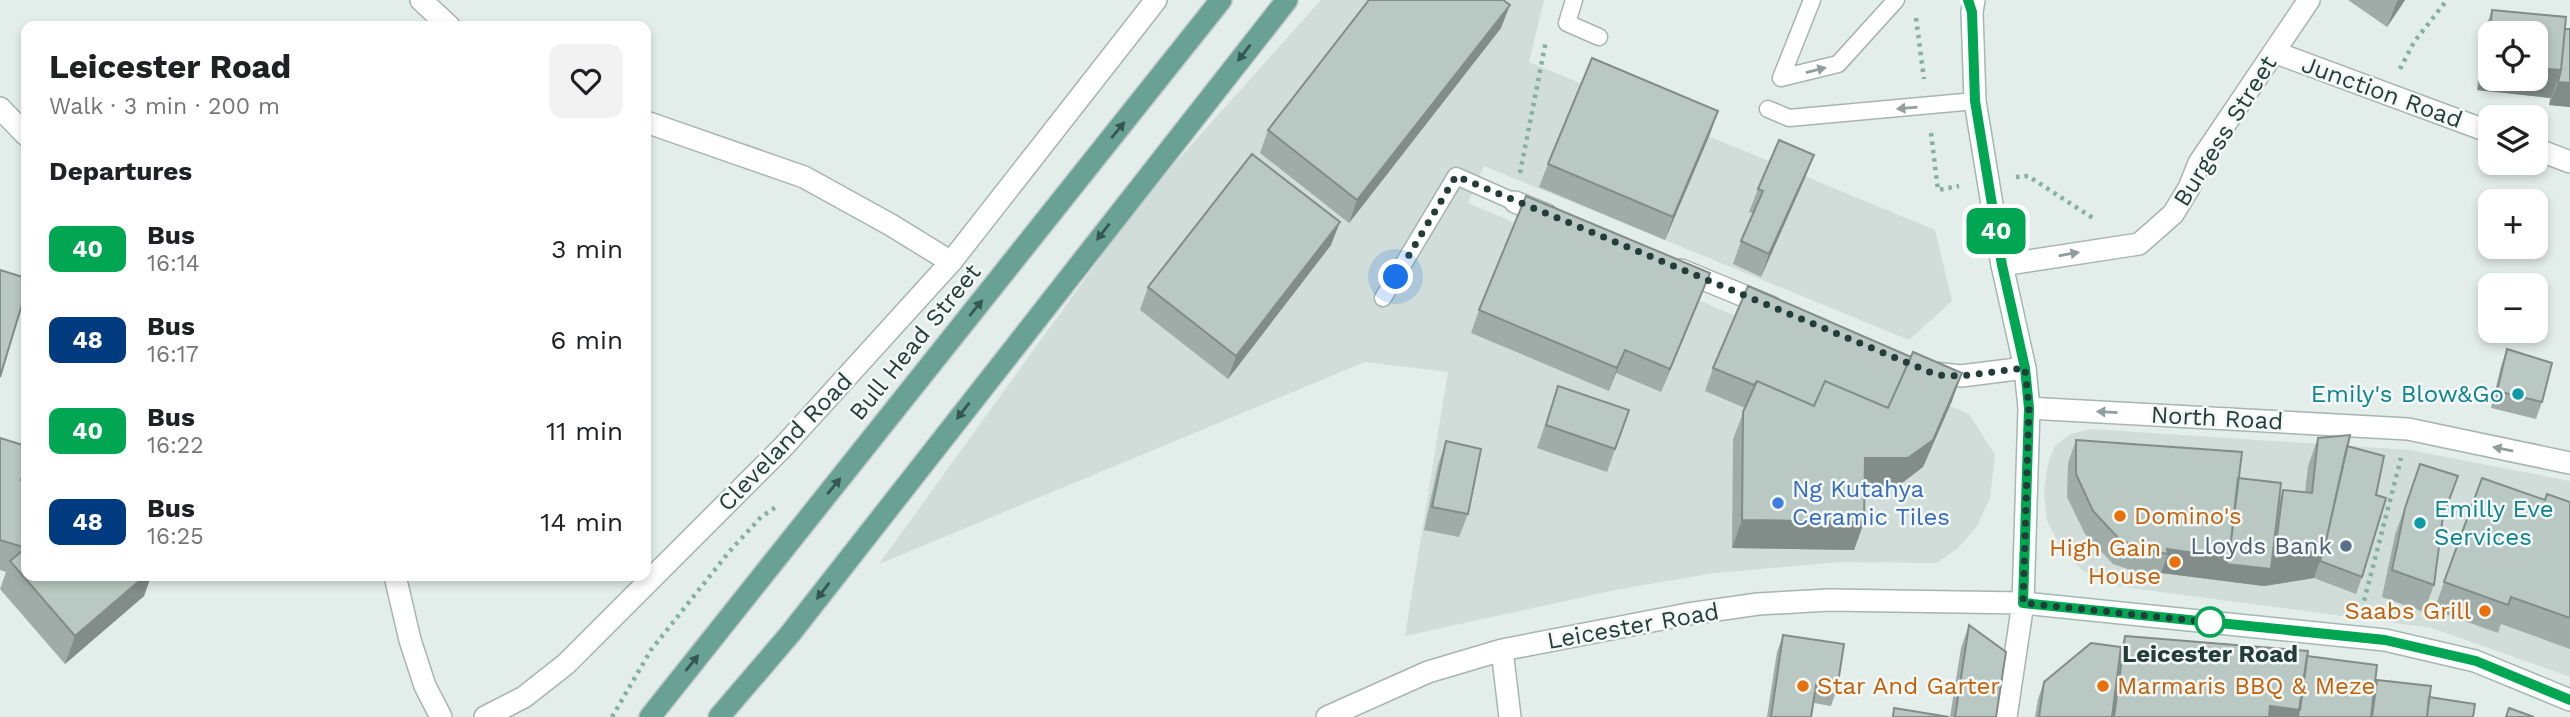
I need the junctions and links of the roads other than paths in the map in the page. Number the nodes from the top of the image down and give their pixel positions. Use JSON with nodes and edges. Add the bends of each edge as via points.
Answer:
{"nodes":[{"id":1,"x":421,"y":0,"type":"edge"},
{"id":2,"x":1156,"y":0,"type":"edge"},
{"id":3,"x":1221,"y":0,"type":"edge"},
{"id":4,"x":1287,"y":0,"type":"edge"},
{"id":5,"x":1574,"y":0,"type":"edge"},
{"id":6,"x":1812,"y":0,"type":"edge"},
{"id":7,"x":1896,"y":0,"type":"edge"},
{"id":8,"x":2309,"y":0,"type":"edge"},
{"id":9,"x":1971,"y":4,"type":"edge"},
{"id":10,"x":444,"y":21,"type":"edge"},
{"id":11,"x":1599,"y":37,"type":"dead end"},
{"id":12,"x":2274,"y":52,"type":"junction"},
{"id":13,"x":1975,"y":101,"type":"junction"},
{"id":14,"x":0,"y":108,"type":"edge"},
{"id":15,"x":1768,"y":109,"type":"dead end"},
{"id":16,"x":651,"y":124,"type":"edge"},
{"id":17,"x":2478,"y":128,"type":"edge"},
{"id":18,"x":21,"y":130,"type":"edge"},
{"id":19,"x":2548,"y":154,"type":"edge"},
{"id":20,"x":2570,"y":162,"type":"edge"},
{"id":21,"x":1515,"y":202,"type":"joint"},
{"id":22,"x":1566,"y":223,"type":"edge"},
{"id":23,"x":951,"y":262,"type":"junction"},
{"id":24,"x":1668,"y":265,"type":"edge"},
{"id":25,"x":2002,"y":265,"type":"junction"},
{"id":26,"x":1384,"y":298,"type":"dead end"},
{"id":27,"x":1784,"y":312,"type":"edge"},
{"id":28,"x":1912,"y":365,"type":"edge"},
{"id":29,"x":2025,"y":368,"type":"junction"},
{"id":30,"x":2029,"y":408,"type":"junction"},
{"id":31,"x":2570,"y":463,"type":"edge"},
{"id":32,"x":651,"y":579,"type":"edge"},
{"id":33,"x":396,"y":581,"type":"edge"},
{"id":34,"x":649,"y":581,"type":"edge"},
{"id":35,"x":2023,"y":603,"type":"junction"},
{"id":36,"x":1502,"y":650,"type":"junction"},
{"id":37,"x":2570,"y":700,"type":"edge"},
{"id":38,"x":442,"y":717,"type":"edge"},
{"id":39,"x":485,"y":717,"type":"edge"},
{"id":40,"x":650,"y":717,"type":"edge"},
{"id":41,"x":719,"y":717,"type":"edge"},
{"id":42,"x":1327,"y":717,"type":"edge"},
{"id":43,"x":1510,"y":717,"type":"edge"},
{"id":44,"x":2007,"y":717,"type":"edge"}],
"edges":[{"from":1,"to":10,"type":"street"},
{"from":2,"to":23,"type":"street","name":"Cleveland Road"},
{"from":40,"to":3,"type":"main road","name":"Bull Head Street","one_way":true},
{"from":4,"to":41,"type":"main road","one_way":true,"via":[[790,634]]},
{"from":5,"to":11,"type":"lane","via":[[1567,23]]},
{"from":6,"to":7,"type":"lane","one_way":true,"via":[[1781,78],[1838,64]]},
{"from":8,"to":12,"type":"street","name":"Burgess Street"},
{"from":9,"to":13,"type":"street"},
{"from":12,"to":17,"type":"street","name":"Junction Road"},
{"from":25,"to":12,"type":"street","name":"Burgess Street","one_way":true,"via":[[2139,244],[2173,214],[2199,163]]},
{"from":13,"to":15,"type":"lane","one_way":true,"via":[[1789,118]]},
{"from":13,"to":25,"type":"street"},
{"from":14,"to":18,"type":"street"},
{"from":16,"to":23,"type":"street","via":[[804,177]]},
{"from":19,"to":20,"type":"street"},
{"from":21,"to":22,"type":"street"},
{"from":21,"to":26,"type":"lane","via":[[1456,176]]},
{"from":23,"to":32,"type":"street","name":"Cleveland Road","via":[[783,447]]},
{"from":24,"to":27,"type":"street"},
{"from":25,"to":29,"type":"street"},
{"from":28,"to":29,"type":"street","via":[[1937,375],[1961,376]]},
{"from":29,"to":30,"type":"street"},
{"from":31,"to":30,"type":"street","name":"North Road","one_way":true,"via":[[2408,429]]},
{"from":30,"to":35,"type":"street"},
{"from":33,"to":38,"type":"street","via":[[425,686]]},
{"from":34,"to":39,"type":"street","name":"Cleveland Road","via":[[566,664],[524,697]]},
{"from":35,"to":36,"type":"street","name":"Leicester Road","via":[[1829,600],[1758,604]]},
{"from":35,"to":37,"type":"street","name":"Leicester Road","via":[[2385,640],[2476,661]]},
{"from":35,"to":44,"type":"street"},
{"from":36,"to":42,"type":"street","name":"Leicester Road","via":[[1428,672]]},
{"from":36,"to":43,"type":"street"}]}
